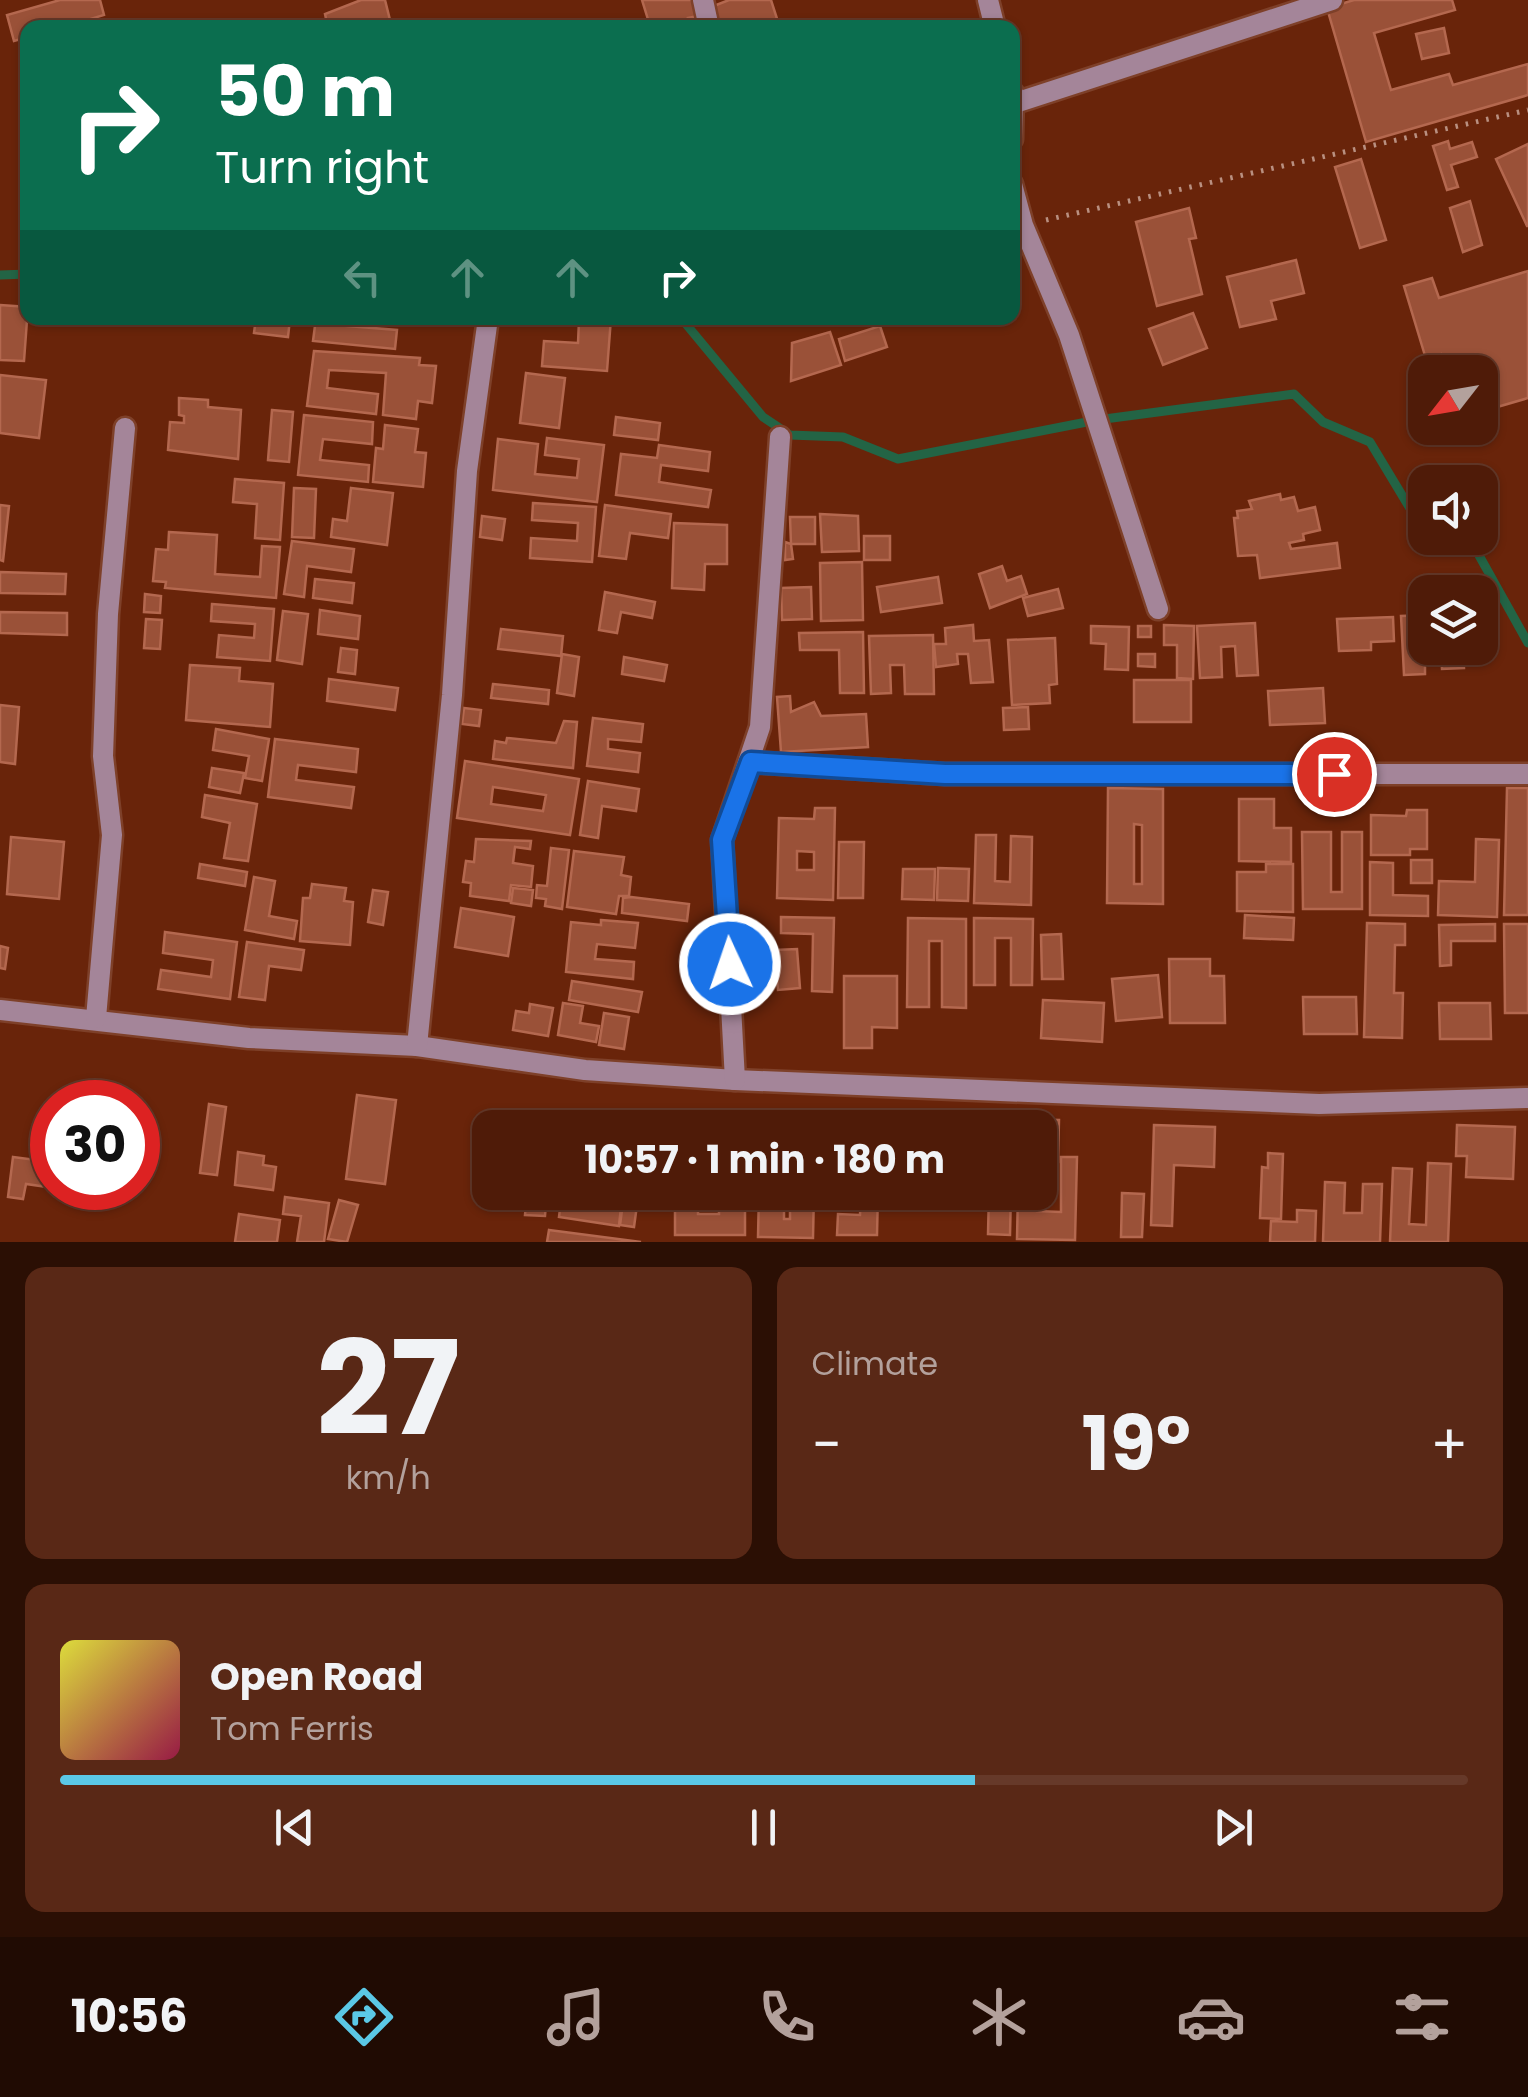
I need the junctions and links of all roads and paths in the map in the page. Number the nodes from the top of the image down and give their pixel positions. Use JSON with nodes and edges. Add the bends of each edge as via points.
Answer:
{"nodes":[{"id":1,"x":1332,"y":0,"type":"edge"},
{"id":2,"x":1020,"y":98,"type":"edge"},
{"id":3,"x":1528,"y":110,"type":"edge"},
{"id":4,"x":1020,"y":214,"type":"edge"},
{"id":5,"x":1023,"y":225,"type":"junction"},
{"id":6,"x":487,"y":325,"type":"edge"},
{"id":7,"x":125,"y":428,"type":"dead end"},
{"id":8,"x":780,"y":437,"type":"dead end"},
{"id":9,"x":1158,"y":609,"type":"dead end"},
{"id":10,"x":751,"y":762,"type":"junction"},
{"id":11,"x":1528,"y":774,"type":"edge"},
{"id":12,"x":0,"y":1010,"type":"edge"},
{"id":13,"x":96,"y":1018,"type":"junction"},
{"id":14,"x":417,"y":1046,"type":"junction"},
{"id":15,"x":735,"y":1080,"type":"junction"},
{"id":16,"x":1528,"y":1098,"type":"edge"}],
"edges":[{"from":1,"to":2,"type":"street"},
{"from":3,"to":5,"type":"path"},
{"from":4,"to":5,"type":"street"},
{"from":5,"to":9,"type":"street","via":[[1069,335]]},
{"from":6,"to":14,"type":"street","via":[[467,470]]},
{"from":7,"to":13,"type":"street","via":[[108,614],[104,756],[112,835]]},
{"from":8,"to":10,"type":"street","via":[[766,682]]},
{"from":10,"to":11,"type":"street","via":[[945,774]]},
{"from":10,"to":15,"type":"street","via":[[722,840]]},
{"from":12,"to":13,"type":"street"},
{"from":13,"to":14,"type":"street","via":[[249,1038]]},
{"from":14,"to":15,"type":"street","via":[[585,1070]]},
{"from":15,"to":16,"type":"street","via":[[1319,1104]]}]}
